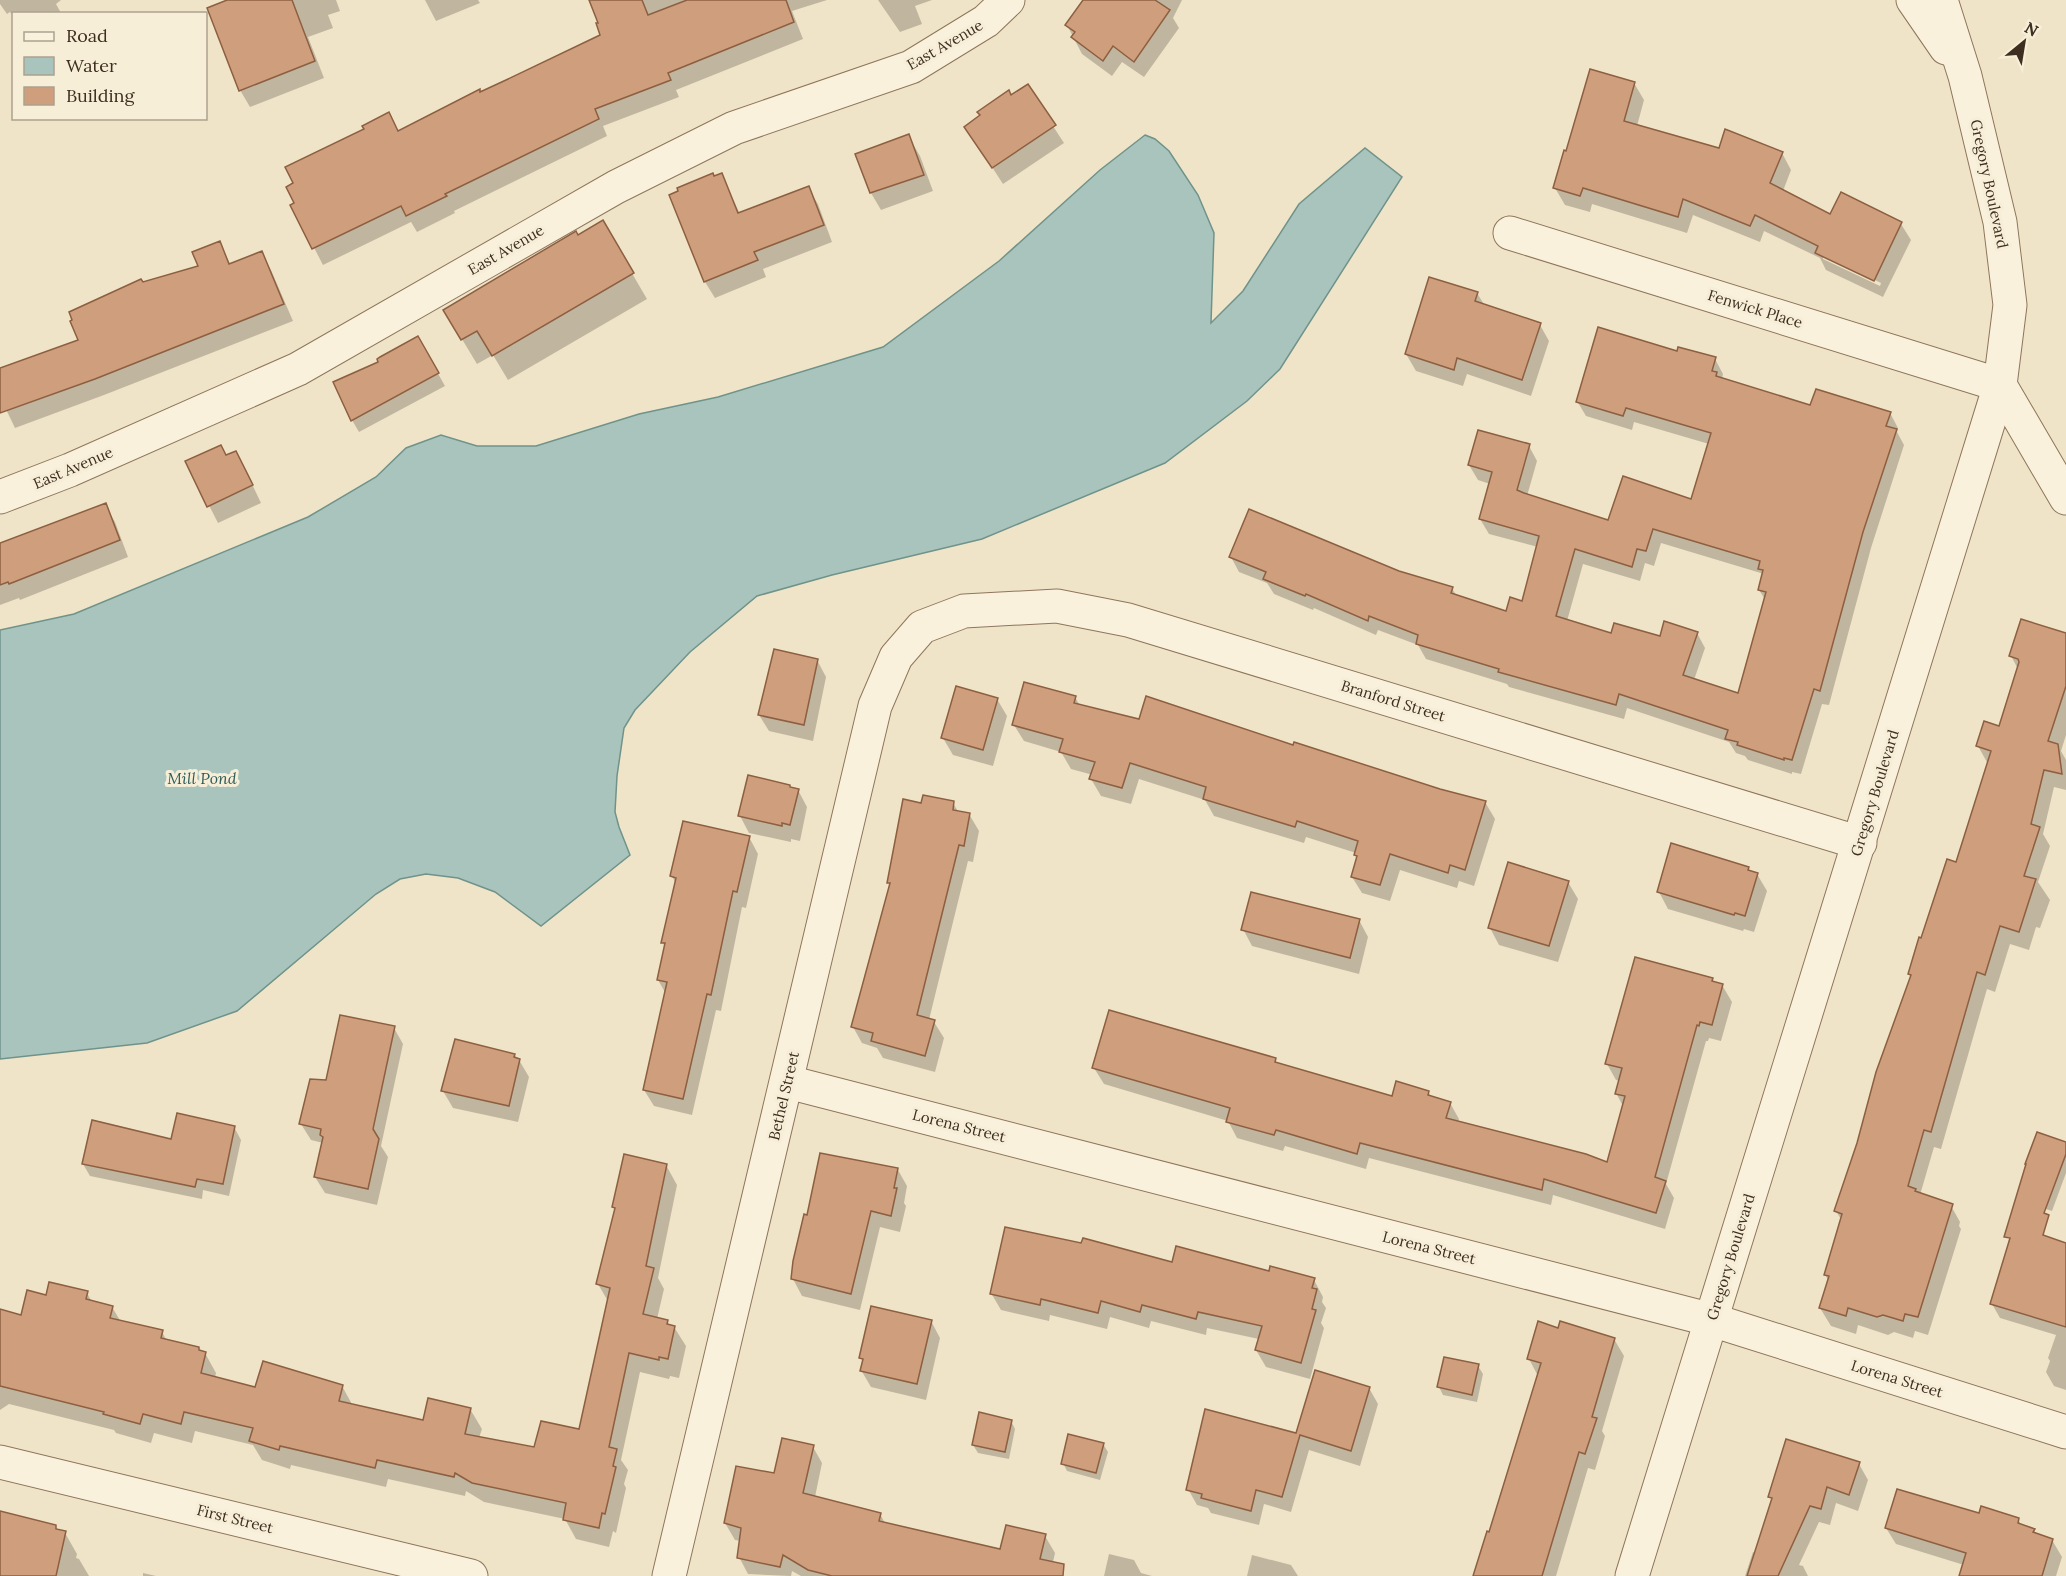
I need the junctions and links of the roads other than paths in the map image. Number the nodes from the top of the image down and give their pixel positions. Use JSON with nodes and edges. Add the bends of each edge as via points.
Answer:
{"nodes":[{"id":1,"x":1008,"y":0,"type":"edge"},
{"id":2,"x":1913,"y":0,"type":"edge"},
{"id":3,"x":1941,"y":0,"type":"edge"},
{"id":4,"x":1965,"y":76,"type":"junction"},
{"id":5,"x":1510,"y":234,"type":"dead end"},
{"id":6,"x":2000,"y":384,"type":"junction"},
{"id":7,"x":0,"y":497,"type":"edge"},
{"id":8,"x":2066,"y":498,"type":"edge"},
{"id":9,"x":922,"y":627,"type":"joint"},
{"id":10,"x":1860,"y":843,"type":"junction"},
{"id":11,"x":788,"y":1082,"type":"junction"},
{"id":12,"x":1712,"y":1320,"type":"junction"},
{"id":13,"x":2066,"y":1432,"type":"edge"},
{"id":14,"x":0,"y":1462,"type":"edge"},
{"id":15,"x":471,"y":1576,"type":"edge"},
{"id":16,"x":669,"y":1576,"type":"edge"},
{"id":17,"x":1632,"y":1576,"type":"edge"}],
"edges":[{"from":1,"to":7,"type":"street","name":"East Avenue","via":[[986,21],[911,67],[734,128],[616,187],[298,369]]},
{"from":2,"to":4,"type":"street"},
{"from":3,"to":4,"type":"street","name":"Gregory Boulevard"},
{"from":4,"to":6,"type":"street","name":"Gregory Boulevard","via":[[2000,222],[2010,305]]},
{"from":5,"to":6,"type":"street","name":"Fenwick Place"},
{"from":6,"to":8,"type":"street"},
{"from":6,"to":10,"type":"street","name":"Gregory Boulevard"},
{"from":9,"to":10,"type":"street","name":"Branford Street","via":[[964,611],[1058,606],[1128,620]]},
{"from":9,"to":11,"type":"street","name":"Bethel Street","via":[[896,657],[875,706]]},
{"from":10,"to":12,"type":"street","name":"Gregory Boulevard"},
{"from":11,"to":12,"type":"street","name":"Lorena Street"},
{"from":11,"to":16,"type":"street","name":"Bethel Street"},
{"from":12,"to":13,"type":"street","name":"Lorena Street"},
{"from":12,"to":17,"type":"street","name":"Gregory Boulevard"},
{"from":14,"to":15,"type":"street","name":"First Street"}]}
